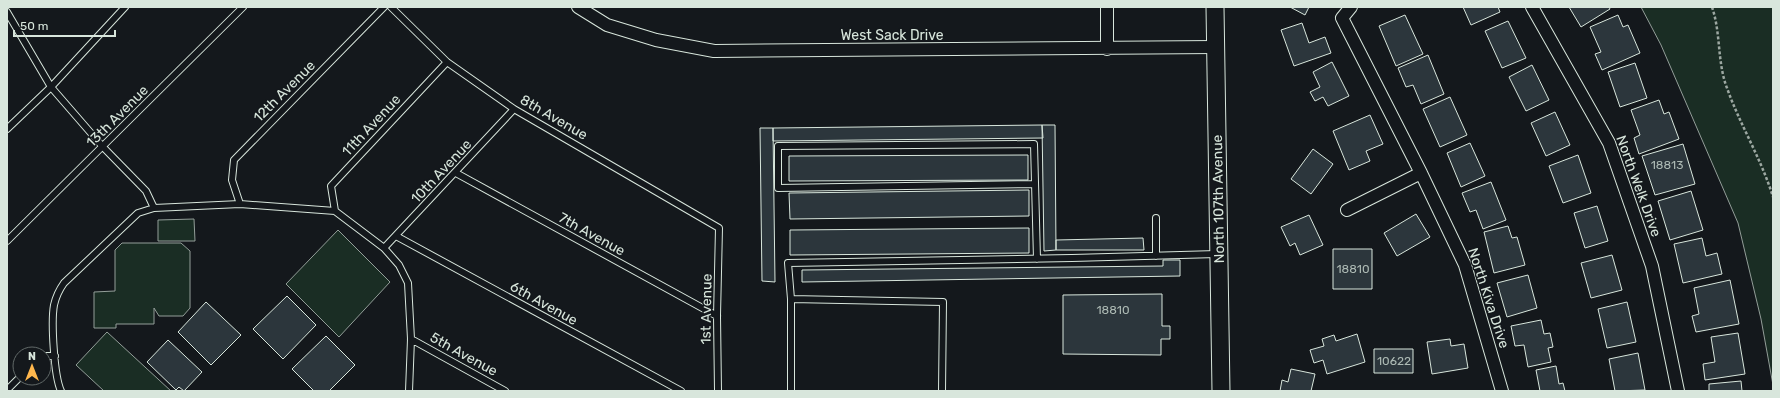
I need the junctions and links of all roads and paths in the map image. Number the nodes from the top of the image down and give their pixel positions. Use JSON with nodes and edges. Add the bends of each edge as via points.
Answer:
{"nodes":[{"id":1,"x":11,"y":7,"type":"edge"},
{"id":2,"x":124,"y":7,"type":"edge"},
{"id":3,"x":243,"y":7,"type":"edge"},
{"id":4,"x":384,"y":7,"type":"edge"},
{"id":5,"x":391,"y":7,"type":"edge"},
{"id":6,"x":578,"y":7,"type":"edge"},
{"id":7,"x":1107,"y":7,"type":"edge"},
{"id":8,"x":1215,"y":7,"type":"edge"},
{"id":9,"x":1351,"y":7,"type":"edge"},
{"id":10,"x":1532,"y":7,"type":"edge"},
{"id":11,"x":1712,"y":7,"type":"edge"},
{"id":12,"x":7,"y":12,"type":"edge"},
{"id":13,"x":1215,"y":47,"type":"junction"},
{"id":14,"x":1107,"y":48,"type":"junction"},
{"id":15,"x":447,"y":62,"type":"junction"},
{"id":16,"x":51,"y":86,"type":"junction"},
{"id":17,"x":514,"y":109,"type":"junction"},
{"id":18,"x":7,"y":129,"type":"edge"},
{"id":19,"x":103,"y":147,"type":"junction"},
{"id":20,"x":456,"y":173,"type":"junction"},
{"id":21,"x":1422,"y":173,"type":"junction"},
{"id":22,"x":1035,"y":184,"type":"junction"},
{"id":23,"x":1773,"y":197,"type":"edge"},
{"id":24,"x":240,"y":204,"type":"junction"},
{"id":25,"x":154,"y":208,"type":"junction"},
{"id":26,"x":1347,"y":210,"type":"dead end"},
{"id":27,"x":336,"y":211,"type":"junction"},
{"id":28,"x":1156,"y":218,"type":"dead end"},
{"id":29,"x":720,"y":228,"type":"joint"},
{"id":30,"x":396,"y":236,"type":"junction"},
{"id":31,"x":7,"y":241,"type":"edge"},
{"id":32,"x":384,"y":248,"type":"junction"},
{"id":33,"x":1219,"y":254,"type":"junction"},
{"id":34,"x":1156,"y":256,"type":"junction"},
{"id":35,"x":1036,"y":259,"type":"junction"},
{"id":36,"x":791,"y":299,"type":"junction"},
{"id":37,"x":717,"y":316,"type":"junction"},
{"id":38,"x":411,"y":339,"type":"junction"},
{"id":39,"x":55,"y":356,"type":"joint"},
{"id":40,"x":61,"y":391,"type":"edge"},
{"id":41,"x":409,"y":391,"type":"edge"},
{"id":42,"x":506,"y":391,"type":"edge"},
{"id":43,"x":681,"y":391,"type":"edge"},
{"id":44,"x":718,"y":391,"type":"edge"},
{"id":45,"x":791,"y":391,"type":"edge"},
{"id":46,"x":942,"y":391,"type":"edge"},
{"id":47,"x":1221,"y":391,"type":"edge"},
{"id":48,"x":1502,"y":391,"type":"edge"},
{"id":49,"x":1678,"y":391,"type":"edge"}],
"edges":[{"from":1,"to":12,"type":"lane"},
{"from":2,"to":16,"type":"lane"},
{"from":3,"to":19,"type":"lane","name":"13th Avenue"},
{"from":4,"to":24,"type":"lane","name":"12th Avenue","via":[[234,160],[232,180]]},
{"from":5,"to":15,"type":"lane","name":"8th Avenue"},
{"from":6,"to":14,"type":"street","name":"West Sack Drive","via":[[608,25],[656,40],[714,51]]},
{"from":7,"to":14,"type":"street"},
{"from":8,"to":13,"type":"main road","name":"North 107th Avenue"},
{"from":9,"to":21,"type":"street","name":"North Kiva Drive","via":[[1342,18]]},
{"from":10,"to":49,"type":"street","name":"North Welk Drive","via":[[1609,143],[1652,266]]},
{"from":11,"to":23,"type":"path","via":[[1718,23],[1726,86],[1760,160]]},
{"from":12,"to":16,"type":"lane"},
{"from":13,"to":14,"type":"street","name":"West Sack Drive"},
{"from":13,"to":33,"type":"main road","name":"North 107th Avenue"},
{"from":15,"to":17,"type":"lane","name":"8th Avenue"},
{"from":15,"to":27,"type":"lane","name":"11th Avenue","via":[[331,186]]},
{"from":16,"to":18,"type":"lane"},
{"from":16,"to":19,"type":"lane"},
{"from":17,"to":20,"type":"lane","name":"10th Avenue"},
{"from":17,"to":29,"type":"lane","name":"8th Avenue"},
{"from":19,"to":25,"type":"lane","via":[[146,191]]},
{"from":19,"to":31,"type":"lane","name":"13th Avenue"},
{"from":20,"to":30,"type":"lane","name":"10th Avenue"},
{"from":20,"to":37,"type":"lane","name":"7th Avenue"},
{"from":21,"to":26,"type":"street"},
{"from":21,"to":48,"type":"street","name":"North Kiva Drive","via":[[1465,265]]},
{"from":22,"to":22,"type":"lane","via":[[1034,144],[778,146],[778,188]]},
{"from":22,"to":35,"type":"lane"},
{"from":24,"to":25,"type":"lane"},
{"from":24,"to":27,"type":"lane"},
{"from":25,"to":39,"type":"lane","via":[[138,213],[64,283],[57,293],[54,307]]},
{"from":27,"to":32,"type":"lane"},
{"from":28,"to":34,"type":"lane"},
{"from":29,"to":37,"type":"lane","name":"1st Avenue"},
{"from":30,"to":32,"type":"lane","name":"10th Avenue"},
{"from":30,"to":43,"type":"lane","name":"6th Avenue"},
{"from":32,"to":38,"type":"lane","via":[[399,265],[408,283]]},
{"from":33,"to":34,"type":"lane"},
{"from":33,"to":47,"type":"main road","name":"North 107th Avenue"},
{"from":34,"to":35,"type":"lane"},
{"from":35,"to":36,"type":"lane","via":[[788,263]]},
{"from":36,"to":45,"type":"lane"},
{"from":36,"to":46,"type":"lane","via":[[943,302]]},
{"from":37,"to":44,"type":"lane","name":"1st Avenue"},
{"from":38,"to":41,"type":"lane"},
{"from":38,"to":42,"type":"lane","name":"5th Avenue"},
{"from":39,"to":40,"type":"lane","via":[[55,373]]}]}
